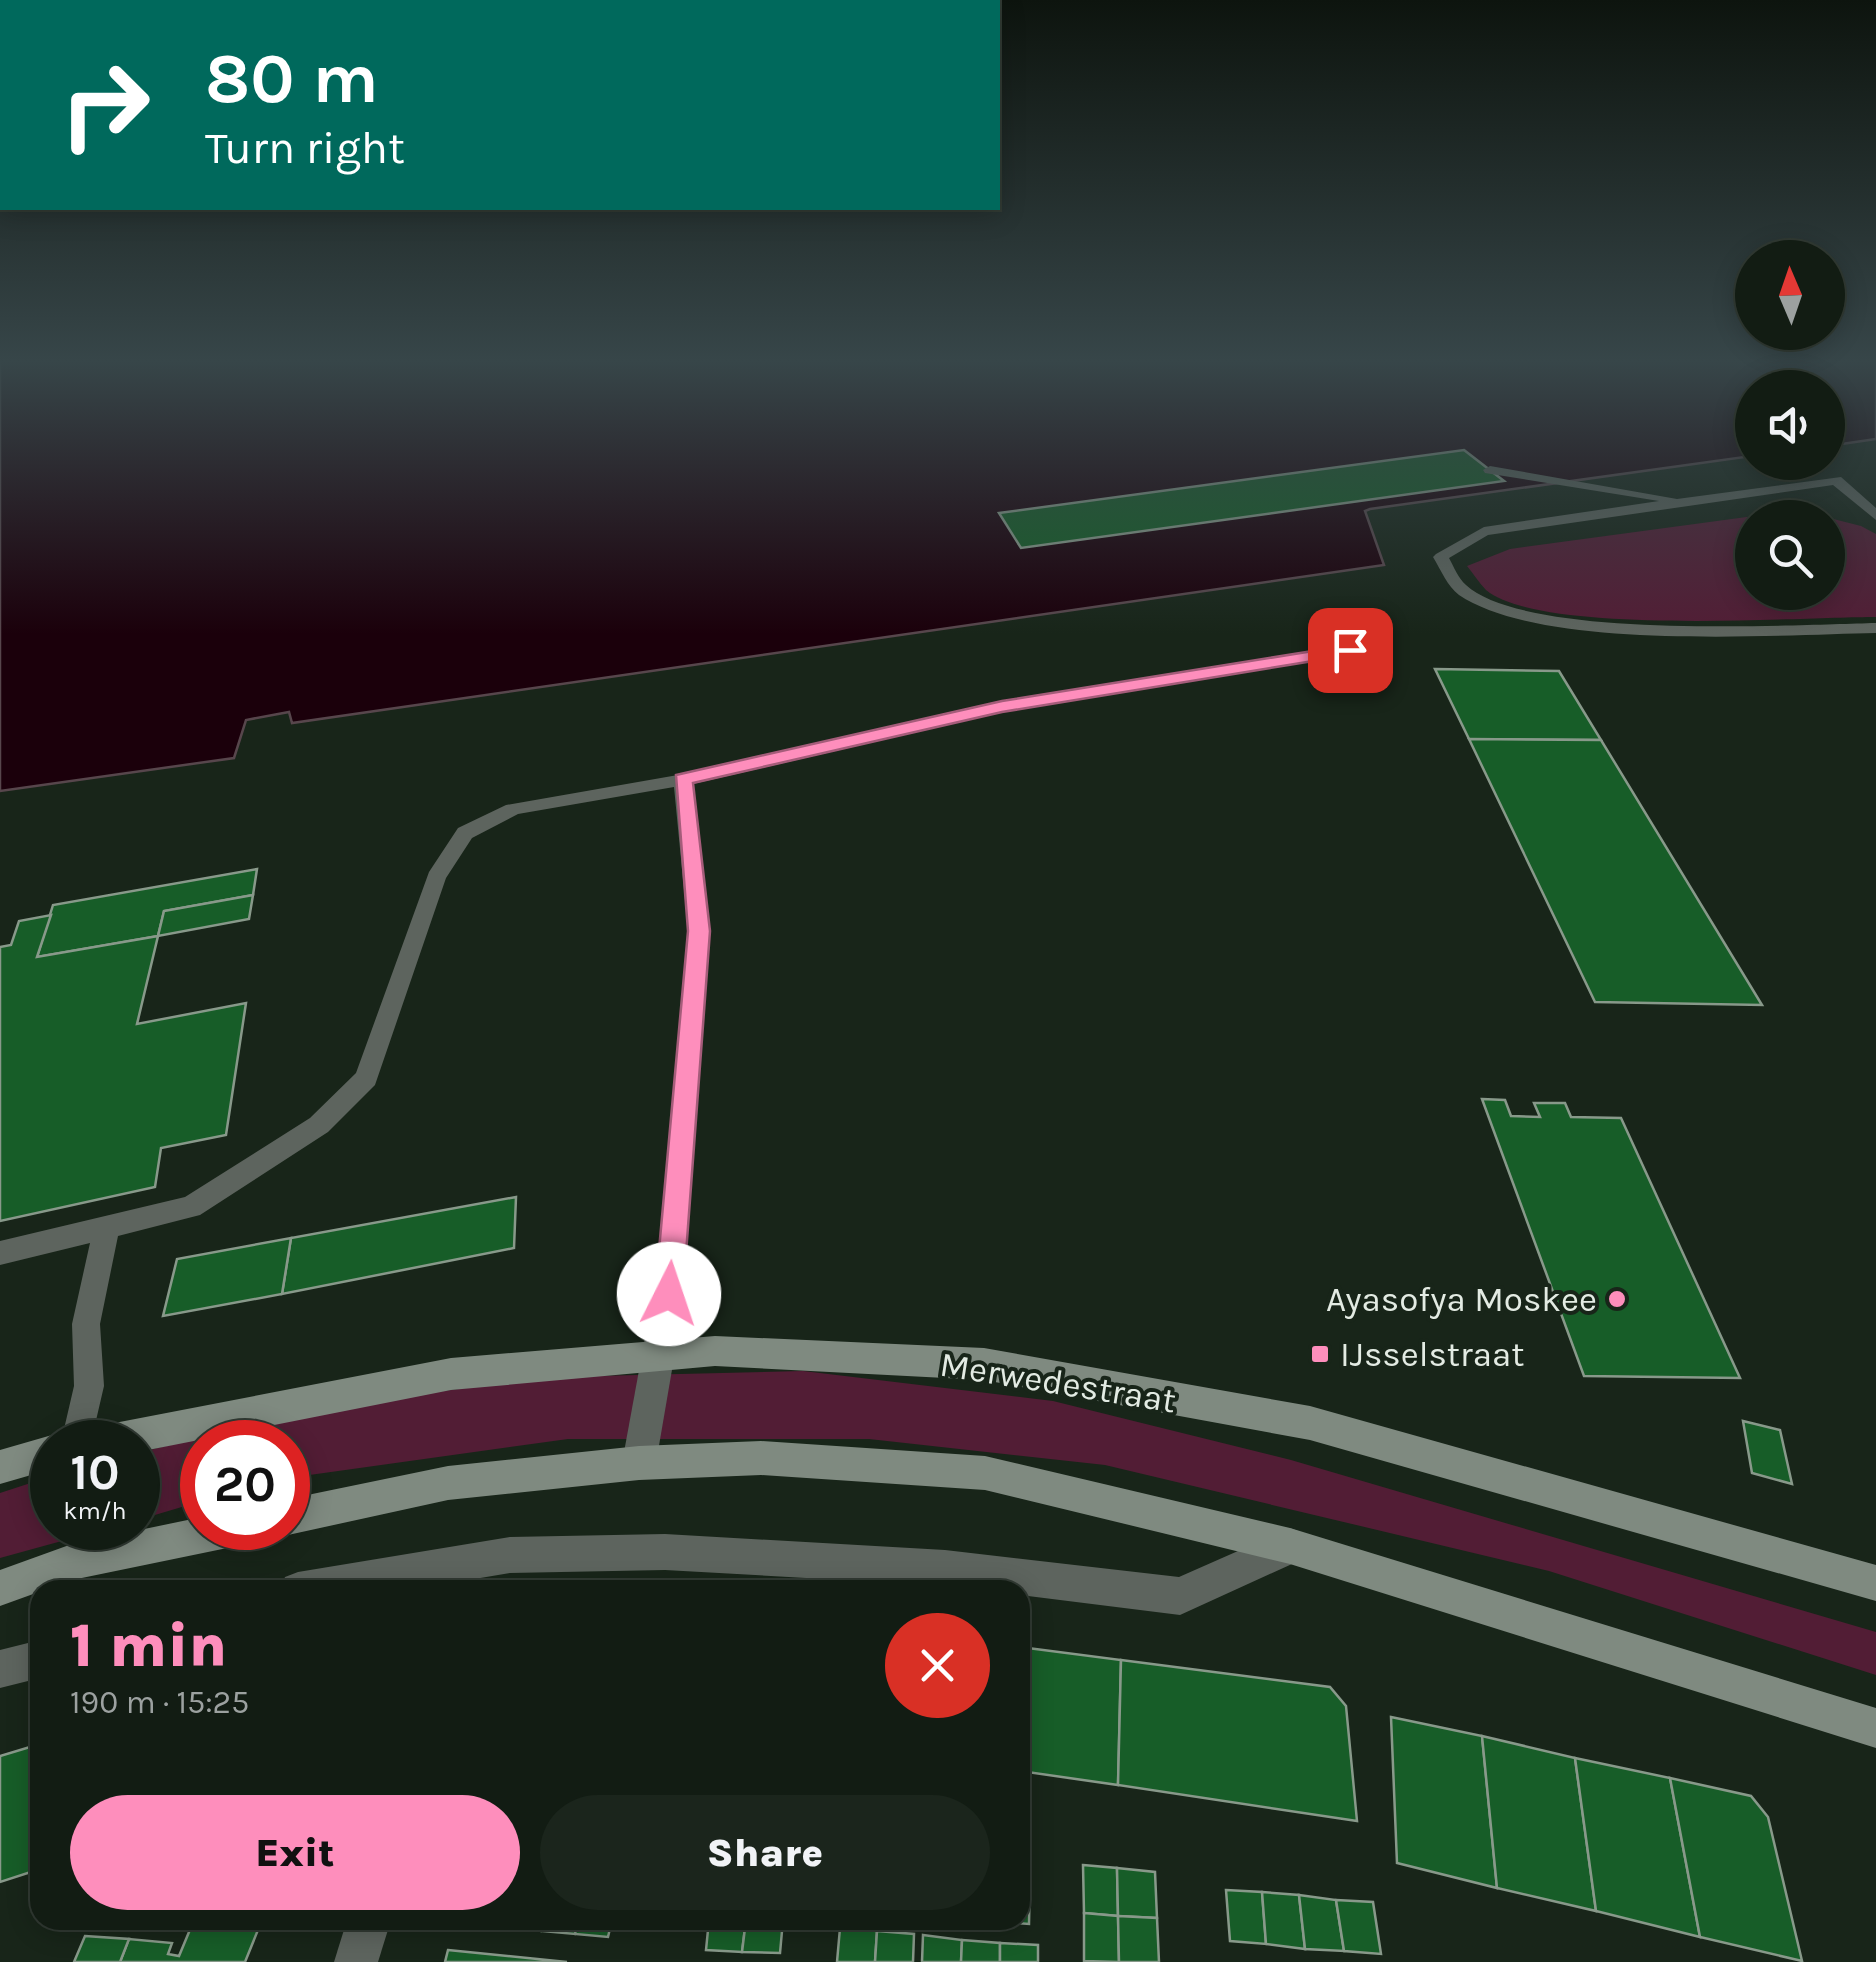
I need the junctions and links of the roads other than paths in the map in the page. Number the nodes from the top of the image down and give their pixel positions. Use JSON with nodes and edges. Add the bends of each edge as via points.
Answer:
{"nodes":[{"id":1,"x":1490,"y":470,"type":"dead end"},
{"id":2,"x":1693,"y":503,"type":"junction"},
{"id":3,"x":1876,"y":516,"type":"edge"},
{"id":4,"x":1876,"y":628,"type":"edge"},
{"id":5,"x":1350,"y":650,"type":"dead end"},
{"id":6,"x":683,"y":780,"type":"junction"},
{"id":7,"x":106,"y":1230,"type":"junction"},
{"id":8,"x":0,"y":1253,"type":"edge"},
{"id":9,"x":669,"y":1294,"type":"joint"},
{"id":10,"x":658,"y":1358,"type":"junction"},
{"id":11,"x":81,"y":1420,"type":"edge"},
{"id":12,"x":160,"y":1431,"type":"edge"},
{"id":13,"x":30,"y":1458,"type":"edge"},
{"id":14,"x":640,"y":1463,"type":"junction"},
{"id":15,"x":0,"y":1467,"type":"edge"},
{"id":16,"x":310,"y":1512,"type":"edge"},
{"id":17,"x":180,"y":1540,"type":"edge"},
{"id":18,"x":1290,"y":1546,"type":"junction"},
{"id":19,"x":359,"y":1580,"type":"edge"},
{"id":20,"x":1876,"y":1583,"type":"edge"},
{"id":21,"x":0,"y":1588,"type":"edge"},
{"id":22,"x":30,"y":1662,"type":"edge"},
{"id":23,"x":0,"y":1670,"type":"edge"},
{"id":24,"x":1876,"y":1728,"type":"edge"},
{"id":25,"x":366,"y":1930,"type":"edge"},
{"id":26,"x":356,"y":1962,"type":"edge"}],
"edges":[{"from":1,"to":2,"type":"lane"},
{"from":2,"to":3,"type":"lane","via":[[1836,480]]},
{"from":2,"to":4,"type":"lane","via":[[1484,531],[1441,556],[1462,591],[1523,618],[1633,629]]},
{"from":5,"to":6,"type":"lane","via":[[1002,706]]},
{"from":6,"to":7,"type":"lane","via":[[513,809],[465,833],[436,877],[366,1078],[320,1124],[191,1207]]},
{"from":6,"to":9,"type":"lane","via":[[699,931]]},
{"from":7,"to":8,"type":"lane"},
{"from":7,"to":11,"type":"lane","via":[[86,1324],[88,1386]]},
{"from":9,"to":10,"type":"street"},
{"from":10,"to":12,"type":"main road","name":"Merwedestraat","via":[[451,1374]]},
{"from":10,"to":14,"type":"street"},
{"from":10,"to":20,"type":"main road","name":"Merwedestraat","via":[[715,1351],[984,1364],[1310,1423]]},
{"from":13,"to":15,"type":"main road"},
{"from":14,"to":16,"type":"main road","via":[[448,1483]]},
{"from":14,"to":18,"type":"main road","via":[[762,1458],[984,1473]]},
{"from":17,"to":21,"type":"main road","via":[[72,1562]]},
{"from":18,"to":19,"type":"street","via":[[1180,1596],[945,1568],[665,1552],[510,1555]]},
{"from":18,"to":24,"type":"main road"},
{"from":22,"to":23,"type":"street"},
{"from":25,"to":26,"type":"street"}]}
